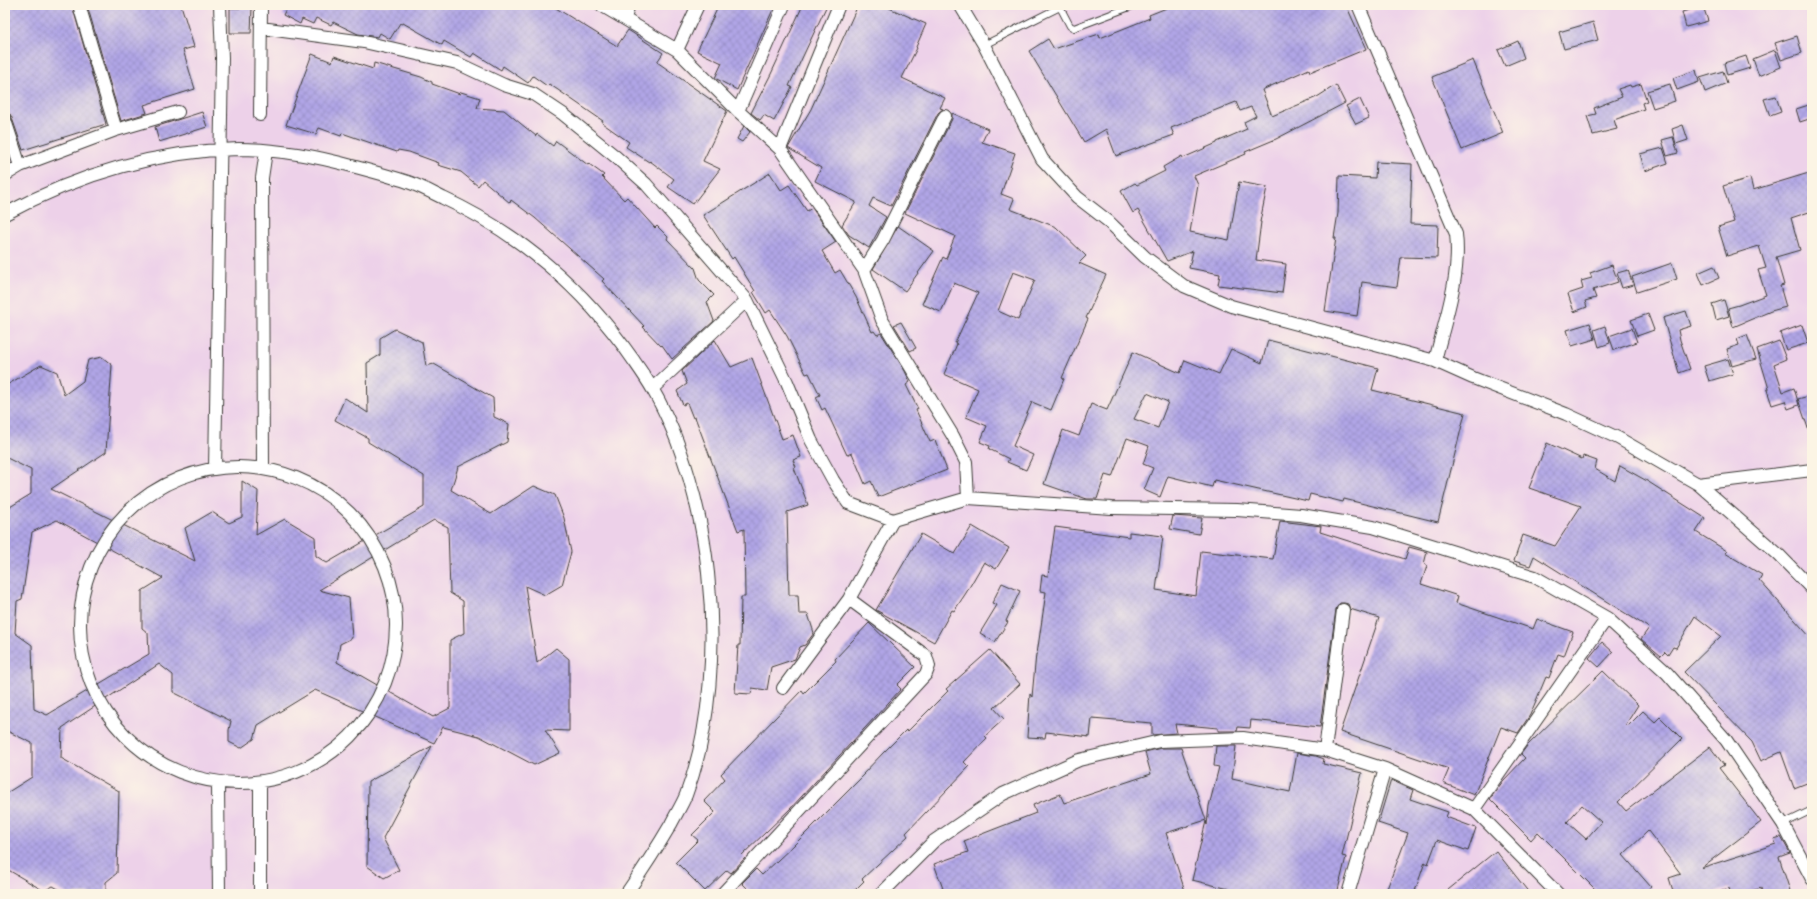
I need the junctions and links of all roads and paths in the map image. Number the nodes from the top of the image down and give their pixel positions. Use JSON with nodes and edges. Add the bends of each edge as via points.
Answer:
{"nodes":[{"id":1,"x":79,"y":5,"type":"edge"},
{"id":2,"x":220,"y":5,"type":"edge"},
{"id":3,"x":261,"y":5,"type":"edge"},
{"id":4,"x":601,"y":5,"type":"edge"},
{"id":5,"x":629,"y":5,"type":"edge"},
{"id":6,"x":698,"y":5,"type":"edge"},
{"id":7,"x":784,"y":5,"type":"edge"},
{"id":8,"x":839,"y":5,"type":"edge"},
{"id":9,"x":960,"y":5,"type":"edge"},
{"id":10,"x":1135,"y":5,"type":"edge"},
{"id":11,"x":1358,"y":5,"type":"edge"},
{"id":12,"x":1060,"y":6,"type":"edge"},
{"id":13,"x":625,"y":18,"type":"junction"},
{"id":14,"x":261,"y":28,"type":"junction"},
{"id":15,"x":984,"y":44,"type":"junction"},
{"id":16,"x":677,"y":50,"type":"junction"},
{"id":17,"x":738,"y":111,"type":"junction"},
{"id":18,"x":178,"y":112,"type":"dead end"},
{"id":19,"x":260,"y":115,"type":"dead end"},
{"id":20,"x":945,"y":116,"type":"dead end"},
{"id":21,"x":5,"y":120,"type":"edge"},
{"id":22,"x":116,"y":130,"type":"junction"},
{"id":23,"x":780,"y":149,"type":"junction"},
{"id":24,"x":220,"y":150,"type":"junction"},
{"id":25,"x":266,"y":151,"type":"junction"},
{"id":26,"x":20,"y":166,"type":"junction"},
{"id":27,"x":5,"y":175,"type":"edge"},
{"id":28,"x":5,"y":214,"type":"edge"},
{"id":29,"x":864,"y":270,"type":"junction"},
{"id":30,"x":747,"y":300,"type":"junction"},
{"id":31,"x":1435,"y":361,"type":"junction"},
{"id":32,"x":653,"y":388,"type":"junction"},
{"id":33,"x":263,"y":468,"type":"junction"},
{"id":34,"x":215,"y":469,"type":"junction"},
{"id":35,"x":1812,"y":470,"type":"edge"},
{"id":36,"x":1698,"y":484,"type":"junction"},
{"id":37,"x":968,"y":498,"type":"junction"},
{"id":38,"x":893,"y":520,"type":"junction"},
{"id":39,"x":1812,"y":589,"type":"edge"},
{"id":40,"x":849,"y":599,"type":"junction"},
{"id":41,"x":1343,"y":610,"type":"dead end"},
{"id":42,"x":1607,"y":618,"type":"junction"},
{"id":43,"x":783,"y":688,"type":"dead end"},
{"id":44,"x":1325,"y":750,"type":"junction"},
{"id":45,"x":1385,"y":769,"type":"junction"},
{"id":46,"x":218,"y":783,"type":"junction"},
{"id":47,"x":260,"y":783,"type":"junction"},
{"id":48,"x":1474,"y":809,"type":"junction"},
{"id":49,"x":1812,"y":810,"type":"edge"},
{"id":50,"x":1783,"y":824,"type":"junction"},
{"id":51,"x":1812,"y":879,"type":"edge"},
{"id":52,"x":219,"y":894,"type":"edge"},
{"id":53,"x":260,"y":894,"type":"edge"},
{"id":54,"x":626,"y":894,"type":"edge"},
{"id":55,"x":722,"y":894,"type":"edge"},
{"id":56,"x":881,"y":894,"type":"edge"},
{"id":57,"x":1348,"y":894,"type":"edge"},
{"id":58,"x":1558,"y":894,"type":"edge"}],
"edges":[{"from":1,"to":22,"type":"street"},
{"from":2,"to":24,"type":"street"},
{"from":3,"to":14,"type":"street"},
{"from":4,"to":13,"type":"street"},
{"from":5,"to":13,"type":"street"},
{"from":6,"to":16,"type":"street"},
{"from":7,"to":17,"type":"street"},
{"from":8,"to":23,"type":"street"},
{"from":9,"to":15,"type":"street"},
{"from":10,"to":12,"type":"lane","via":[[1074,28],[1070,26]]},
{"from":11,"to":31,"type":"street","via":[[1456,234],[1456,271]]},
{"from":12,"to":15,"type":"lane"},
{"from":13,"to":16,"type":"street"},
{"from":14,"to":19,"type":"street"},
{"from":14,"to":30,"type":"street","via":[[364,42],[457,63],[533,94],[563,114],[646,184]]},
{"from":15,"to":31,"type":"street","via":[[1042,159],[1077,197],[1108,221],[1145,257],[1184,286],[1231,306]]},
{"from":16,"to":17,"type":"street"},
{"from":17,"to":23,"type":"street"},
{"from":18,"to":22,"type":"street"},
{"from":20,"to":29,"type":"street","via":[[883,240]]},
{"from":21,"to":26,"type":"street"},
{"from":22,"to":26,"type":"street"},
{"from":23,"to":29,"type":"street"},
{"from":24,"to":25,"type":"street"},
{"from":24,"to":28,"type":"street","via":[[152,158],[89,176],[40,195]]},
{"from":24,"to":34,"type":"street"},
{"from":25,"to":32,"type":"street","via":[[324,158],[410,182],[469,209],[506,232],[582,296],[622,344]]},
{"from":25,"to":33,"type":"street","via":[[262,178]]},
{"from":26,"to":27,"type":"street"},
{"from":29,"to":37,"type":"street","via":[[882,320],[954,436],[966,462]]},
{"from":30,"to":32,"type":"street"},
{"from":30,"to":38,"type":"street","via":[[787,382],[811,440],[844,497],[848,503]]},
{"from":31,"to":36,"type":"street","via":[[1605,432]]},
{"from":32,"to":54,"type":"street","via":[[672,428],[704,541],[712,611],[710,678],[700,747],[685,797],[654,854]]},
{"from":33,"to":34,"type":"street"},
{"from":33,"to":47,"type":"street","via":[[288,475],[332,497],[358,523],[379,551],[391,588],[397,631],[388,680],[374,706],[355,732],[309,769]]},
{"from":34,"to":46,"type":"street","via":[[192,474],[167,484],[137,504],[107,537],[93,559],[81,608],[80,628],[82,655],[90,680],[104,709],[123,734],[147,754],[179,773]]},
{"from":35,"to":36,"type":"street"},
{"from":36,"to":39,"type":"street","via":[[1779,555]]},
{"from":37,"to":38,"type":"street"},
{"from":37,"to":42,"type":"street","via":[[1111,508],[1237,510],[1301,515],[1372,527],[1535,577]]},
{"from":38,"to":40,"type":"street"},
{"from":40,"to":43,"type":"street"},
{"from":40,"to":55,"type":"street","via":[[926,656],[929,666],[926,674]]},
{"from":41,"to":44,"type":"street"},
{"from":42,"to":48,"type":"street"},
{"from":42,"to":50,"type":"street","via":[[1667,673],[1726,740]]},
{"from":44,"to":45,"type":"street"},
{"from":44,"to":56,"type":"street","via":[[1243,738],[1160,741],[1079,760],[1003,794],[934,841]]},
{"from":45,"to":48,"type":"street"},
{"from":45,"to":57,"type":"street"},
{"from":46,"to":47,"type":"street"},
{"from":46,"to":52,"type":"street"},
{"from":47,"to":53,"type":"street"},
{"from":48,"to":58,"type":"street"},
{"from":49,"to":50,"type":"lane"},
{"from":50,"to":51,"type":"street"}]}
